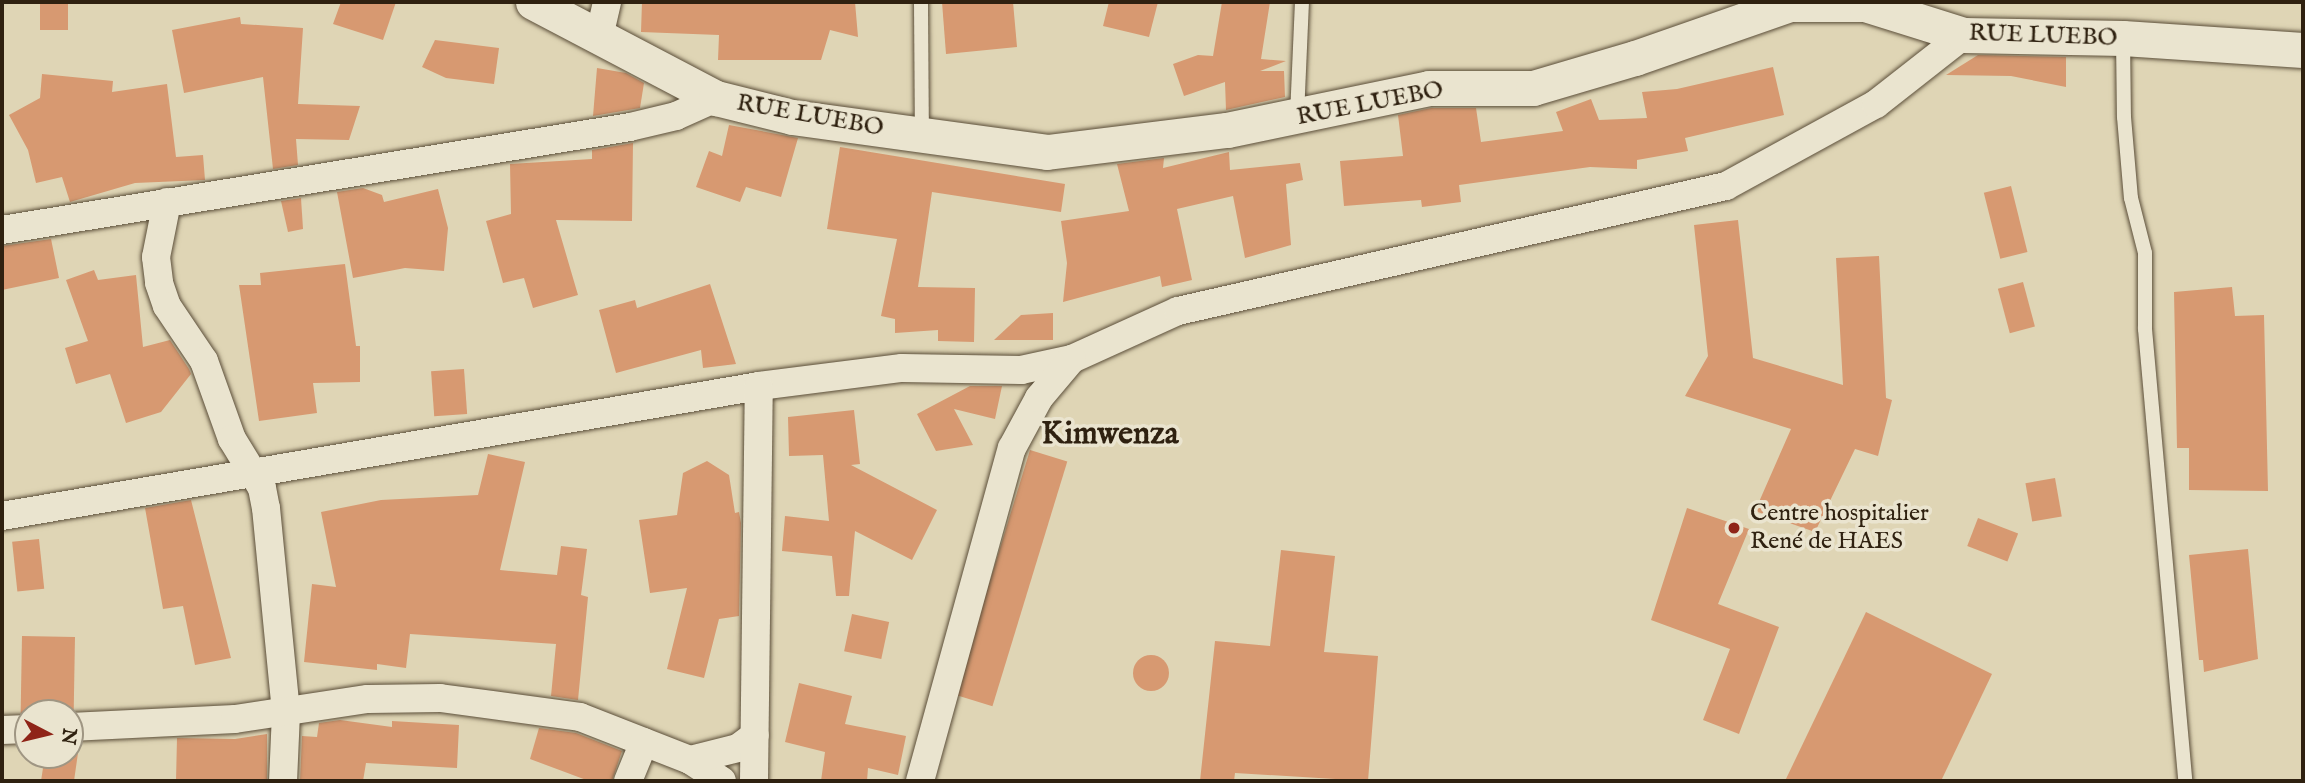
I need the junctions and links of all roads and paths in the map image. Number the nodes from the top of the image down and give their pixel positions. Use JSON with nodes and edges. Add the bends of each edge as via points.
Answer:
{"nodes":[{"id":1,"x":533,"y":2,"type":"edge"},
{"id":2,"x":607,"y":2,"type":"edge"},
{"id":3,"x":921,"y":2,"type":"edge"},
{"id":4,"x":1302,"y":2,"type":"edge"},
{"id":5,"x":1964,"y":35,"type":"junction"},
{"id":6,"x":599,"y":37,"type":"junction"},
{"id":7,"x":2123,"y":38,"type":"junction"},
{"id":8,"x":2303,"y":50,"type":"edge"},
{"id":9,"x":716,"y":98,"type":"junction"},
{"id":10,"x":1297,"y":118,"type":"junction"},
{"id":11,"x":922,"y":135,"type":"junction"},
{"id":12,"x":167,"y":201,"type":"junction"},
{"id":13,"x":2,"y":230,"type":"edge"},
{"id":14,"x":1072,"y":359,"type":"junction"},
{"id":15,"x":759,"y":386,"type":"junction"},
{"id":16,"x":253,"y":475,"type":"junction"},
{"id":17,"x":2,"y":516,"type":"edge"},
{"id":18,"x":286,"y":713,"type":"junction"},
{"id":19,"x":84,"y":726,"type":"edge"},
{"id":20,"x":754,"y":735,"type":"junction"},
{"id":21,"x":643,"y":742,"type":"junction"},
{"id":22,"x":690,"y":760,"type":"junction"},
{"id":23,"x":283,"y":781,"type":"edge"},
{"id":24,"x":628,"y":781,"type":"edge"},
{"id":25,"x":722,"y":781,"type":"edge"},
{"id":26,"x":754,"y":781,"type":"edge"},
{"id":27,"x":920,"y":781,"type":"edge"},
{"id":28,"x":2185,"y":781,"type":"edge"}],
"edges":[{"from":1,"to":6,"type":"street","name":"RUE LUEBO"},
{"from":2,"to":6,"type":"street"},
{"from":3,"to":11,"type":"lane"},
{"from":4,"to":10,"type":"lane"},
{"from":5,"to":7,"type":"street","name":"RUE LUEBO"},
{"from":5,"to":10,"type":"street","name":"RUE LUEBO","via":[[1865,4],[1790,4],[1533,88],[1429,88]]},
{"from":5,"to":14,"type":"street","via":[[1876,104],[1726,186],[1178,311]]},
{"from":6,"to":9,"type":"street","name":"RUE LUEBO"},
{"from":7,"to":8,"type":"street","name":"RUE LUEBO"},
{"from":7,"to":28,"type":"lane","via":[[2125,130],[2131,198],[2145,253],[2145,330]]},
{"from":9,"to":11,"type":"street","name":"RUE LUEBO","via":[[792,117]]},
{"from":9,"to":12,"type":"street","via":[[676,116],[630,127]]},
{"from":10,"to":11,"type":"street","name":"RUE LUEBO","via":[[1149,142],[1047,152]]},
{"from":12,"to":13,"type":"street"},
{"from":12,"to":16,"type":"street","via":[[156,257],[159,283],[167,306],[204,361],[232,439]]},
{"from":14,"to":15,"type":"street","via":[[1021,370],[902,368]]},
{"from":14,"to":27,"type":"street","via":[[1039,398],[1012,448]]},
{"from":15,"to":16,"type":"street"},
{"from":15,"to":20,"type":"street"},
{"from":16,"to":17,"type":"street"},
{"from":16,"to":18,"type":"street","via":[[266,508]]},
{"from":18,"to":19,"type":"street"},
{"from":18,"to":21,"type":"street","via":[[368,699],[440,698],[580,717]]},
{"from":18,"to":23,"type":"street"},
{"from":20,"to":22,"type":"street","via":[[738,748]]},
{"from":20,"to":26,"type":"street"},
{"from":21,"to":22,"type":"street"},
{"from":21,"to":24,"type":"street"},
{"from":22,"to":25,"type":"street"}]}
